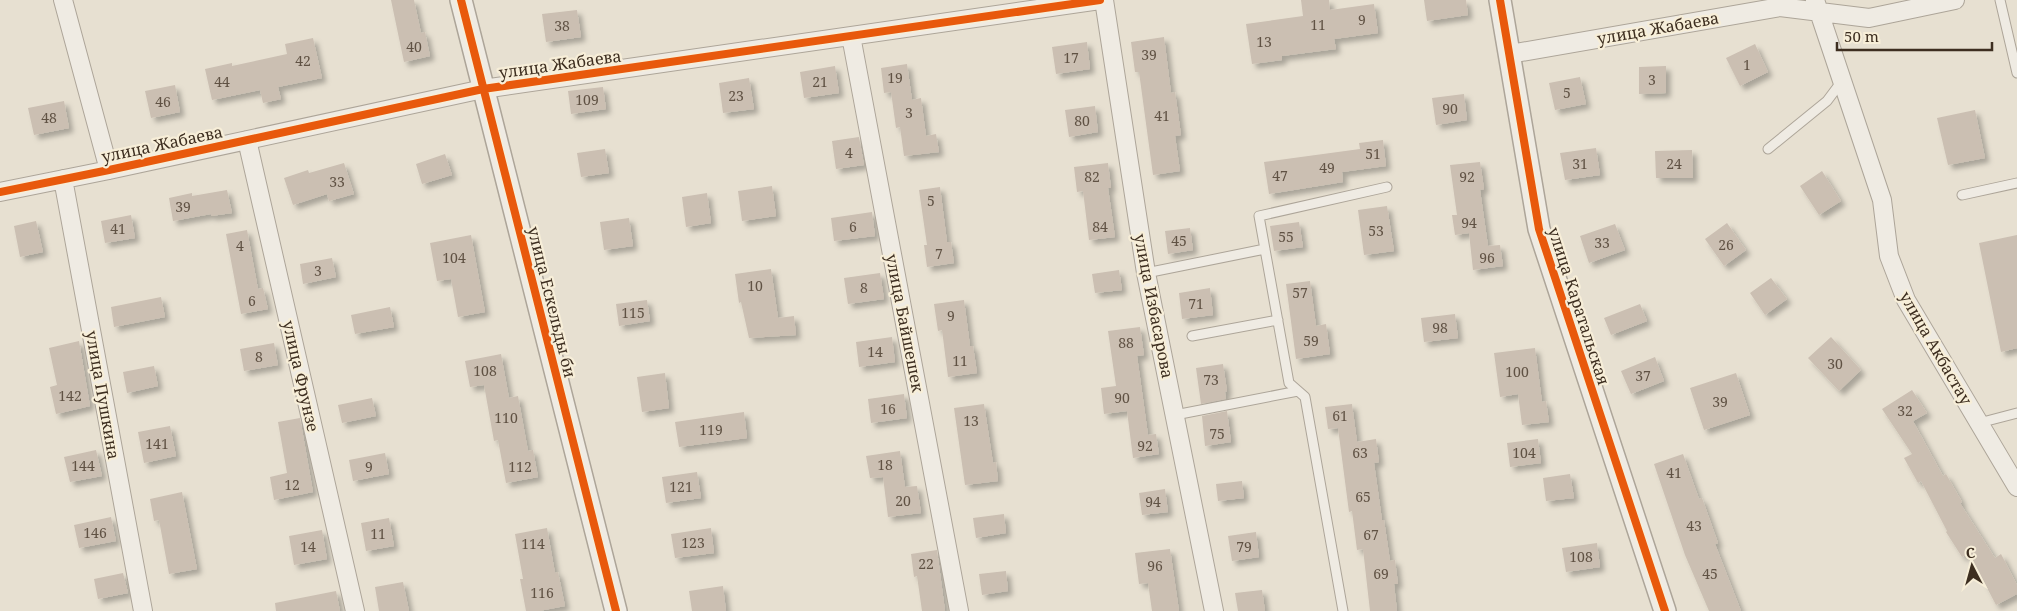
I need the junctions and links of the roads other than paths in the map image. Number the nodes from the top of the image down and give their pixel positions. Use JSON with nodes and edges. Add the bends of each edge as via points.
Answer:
{"nodes":[{"id":1,"x":63,"y":0,"type":"edge"},
{"id":2,"x":460,"y":0,"type":"edge"},
{"id":3,"x":1100,"y":0,"type":"edge"},
{"id":4,"x":1104,"y":0,"type":"edge"},
{"id":5,"x":1500,"y":0,"type":"edge"},
{"id":6,"x":1955,"y":0,"type":"edge"},
{"id":7,"x":2000,"y":0,"type":"edge"},
{"id":8,"x":1817,"y":6,"type":"edge"},
{"id":9,"x":851,"y":36,"type":"junction"},
{"id":10,"x":1510,"y":54,"type":"junction"},
{"id":11,"x":2017,"y":73,"type":"edge"},
{"id":12,"x":1842,"y":81,"type":"junction"},
{"id":13,"x":483,"y":89,"type":"junction"},
{"id":14,"x":247,"y":140,"type":"junction"},
{"id":15,"x":1768,"y":149,"type":"dead end"},
{"id":16,"x":109,"y":170,"type":"junction"},
{"id":17,"x":63,"y":179,"type":"junction"},
{"id":18,"x":2017,"y":183,"type":"edge"},
{"id":19,"x":1388,"y":187,"type":"dead end"},
{"id":20,"x":0,"y":192,"type":"edge"},
{"id":21,"x":1962,"y":196,"type":"dead end"},
{"id":22,"x":1265,"y":249,"type":"junction"},
{"id":23,"x":1146,"y":273,"type":"junction"},
{"id":24,"x":1278,"y":320,"type":"junction"},
{"id":25,"x":1192,"y":336,"type":"dead end"},
{"id":26,"x":1298,"y":391,"type":"junction"},
{"id":27,"x":2017,"y":413,"type":"edge"},
{"id":28,"x":1175,"y":415,"type":"junction"},
{"id":29,"x":1979,"y":423,"type":"junction"},
{"id":30,"x":2017,"y":487,"type":"edge"},
{"id":31,"x":143,"y":611,"type":"edge"},
{"id":32,"x":355,"y":611,"type":"edge"},
{"id":33,"x":616,"y":611,"type":"edge"},
{"id":34,"x":959,"y":611,"type":"edge"},
{"id":35,"x":1214,"y":611,"type":"edge"},
{"id":36,"x":1343,"y":611,"type":"edge"},
{"id":37,"x":1665,"y":611,"type":"edge"}],
"edges":[{"from":1,"to":16,"type":"street"},
{"from":2,"to":13,"type":"street","name":"улица Ескельды би"},
{"from":3,"to":9,"type":"street","name":"улица Жабаева"},
{"from":4,"to":23,"type":"street","name":"улица Избасарова"},
{"from":5,"to":10,"type":"street","name":"улица Каратальская"},
{"from":6,"to":8,"type":"street","name":"улица Жабаева","via":[[1869,18]]},
{"from":7,"to":11,"type":"lane"},
{"from":8,"to":10,"type":"street","name":"улица Жабаева","via":[[1780,7]]},
{"from":8,"to":12,"type":"street","name":"улица Акбастау"},
{"from":9,"to":13,"type":"street","name":"улица Жабаева"},
{"from":9,"to":34,"type":"street","name":"улица Байшешек"},
{"from":10,"to":37,"type":"street","name":"улица Каратальская","via":[[1539,229]]},
{"from":12,"to":15,"type":"lane","via":[[1827,100]]},
{"from":12,"to":29,"type":"street","name":"улица Акбастау","via":[[1882,200],[1889,256],[1906,300]]},
{"from":13,"to":14,"type":"street","name":"улица Жабаева"},
{"from":13,"to":33,"type":"street","name":"улица Ескельды би"},
{"from":14,"to":16,"type":"street","name":"улица Жабаева"},
{"from":14,"to":32,"type":"street","name":"улица Фрунзе"},
{"from":16,"to":17,"type":"street","name":"улица Жабаева"},
{"from":17,"to":20,"type":"street","name":"улица Жабаева"},
{"from":17,"to":31,"type":"street","name":"улица Пушкина"},
{"from":18,"to":21,"type":"lane"},
{"from":19,"to":22,"type":"lane","via":[[1259,216]]},
{"from":22,"to":23,"type":"lane"},
{"from":22,"to":24,"type":"lane"},
{"from":23,"to":28,"type":"street","name":"улица Избасарова"},
{"from":24,"to":25,"type":"lane"},
{"from":24,"to":26,"type":"lane","via":[[1289,383]]},
{"from":26,"to":28,"type":"lane"},
{"from":26,"to":36,"type":"lane","via":[[1305,397]]},
{"from":27,"to":29,"type":"lane"},
{"from":28,"to":35,"type":"street","name":"улица Избасарова"},
{"from":29,"to":30,"type":"street","name":"улица Акбастау"}]}
